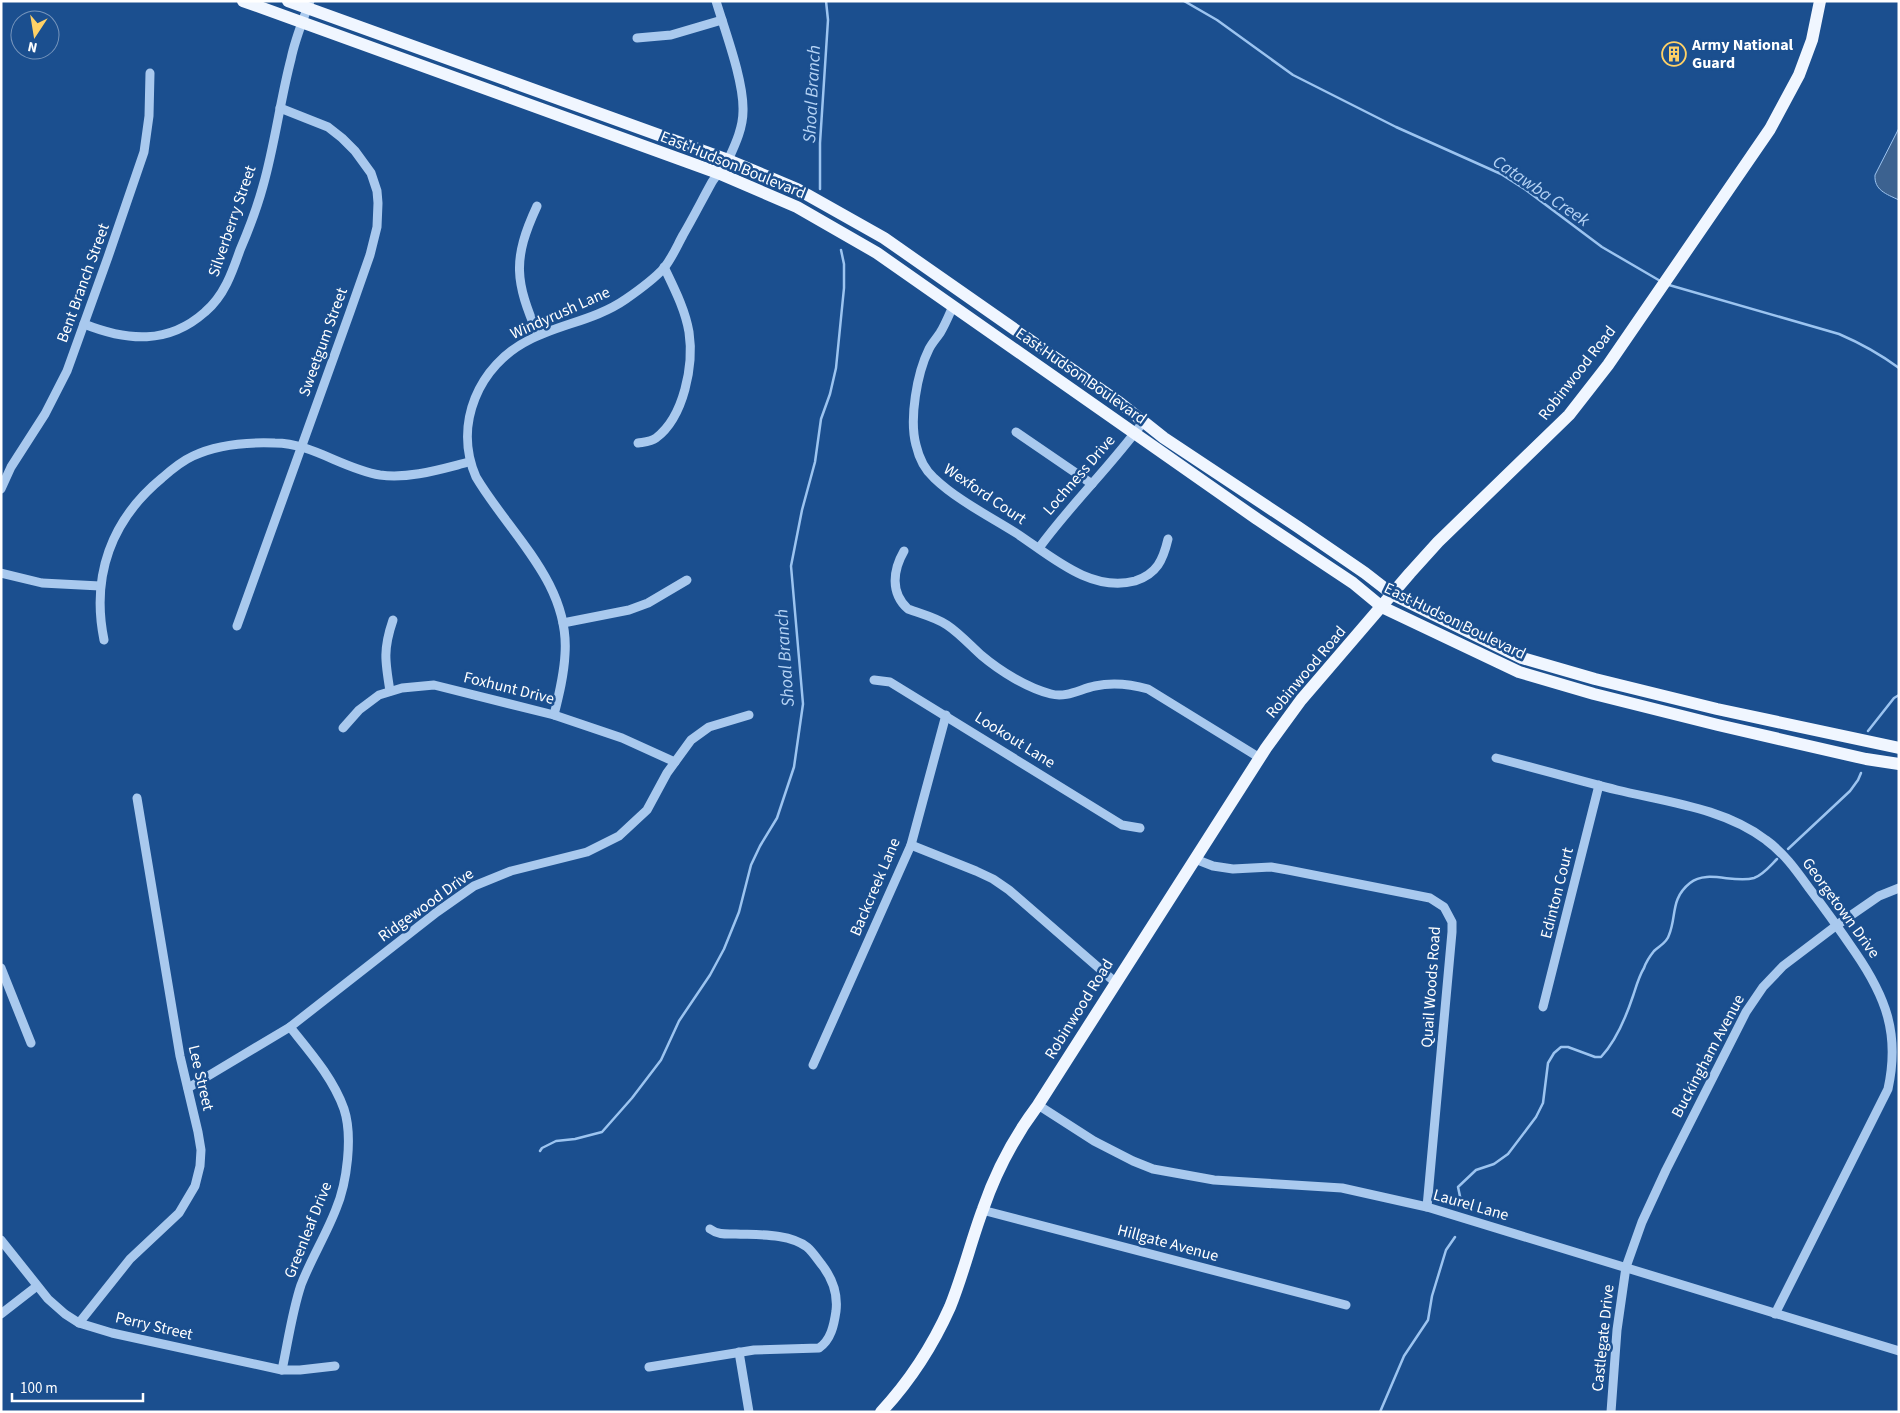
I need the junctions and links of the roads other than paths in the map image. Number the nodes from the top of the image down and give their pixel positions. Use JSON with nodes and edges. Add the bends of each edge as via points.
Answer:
{"nodes":[{"id":1,"x":243,"y":1,"type":"edge"},
{"id":2,"x":288,"y":1,"type":"edge"},
{"id":3,"x":716,"y":1,"type":"edge"},
{"id":4,"x":1820,"y":1,"type":"edge"},
{"id":5,"x":308,"y":5,"type":"edge"},
{"id":6,"x":722,"y":20,"type":"junction"},
{"id":7,"x":302,"y":23,"type":"junction"},
{"id":8,"x":638,"y":38,"type":"dead end"},
{"id":9,"x":150,"y":73,"type":"dead end"},
{"id":10,"x":280,"y":108,"type":"junction"},
{"id":11,"x":728,"y":160,"type":"junction"},
{"id":12,"x":718,"y":173,"type":"junction"},
{"id":13,"x":537,"y":206,"type":"dead end"},
{"id":14,"x":664,"y":267,"type":"junction"},
{"id":15,"x":966,"y":295,"type":"junction"},
{"id":16,"x":953,"y":306,"type":"junction"},
{"id":17,"x":84,"y":324,"type":"junction"},
{"id":18,"x":538,"y":335,"type":"junction"},
{"id":19,"x":1143,"y":422,"type":"junction"},
{"id":20,"x":1016,"y":432,"type":"dead end"},
{"id":21,"x":1135,"y":433,"type":"junction"},
{"id":22,"x":638,"y":442,"type":"dead end"},
{"id":23,"x":301,"y":447,"type":"junction"},
{"id":24,"x":469,"y":462,"type":"junction"},
{"id":25,"x":1092,"y":484,"type":"junction"},
{"id":26,"x":1,"y":488,"type":"edge"},
{"id":27,"x":1168,"y":539,"type":"dead end"},
{"id":28,"x":1039,"y":548,"type":"junction"},
{"id":29,"x":904,"y":551,"type":"dead end"},
{"id":30,"x":1,"y":573,"type":"edge"},
{"id":31,"x":687,"y":580,"type":"dead end"},
{"id":32,"x":100,"y":586,"type":"junction"},
{"id":33,"x":1392,"y":594,"type":"junction"},
{"id":34,"x":1382,"y":606,"type":"junction"},
{"id":35,"x":394,"y":620,"type":"dead end"},
{"id":36,"x":564,"y":623,"type":"junction"},
{"id":37,"x":237,"y":626,"type":"dead end"},
{"id":38,"x":104,"y":640,"type":"dead end"},
{"id":39,"x":874,"y":680,"type":"dead end"},
{"id":40,"x":390,"y":691,"type":"junction"},
{"id":41,"x":554,"y":715,"type":"junction"},
{"id":42,"x":749,"y":715,"type":"dead end"},
{"id":43,"x":946,"y":715,"type":"junction"},
{"id":44,"x":343,"y":728,"type":"dead end"},
{"id":45,"x":1899,"y":748,"type":"edge"},
{"id":46,"x":1260,"y":758,"type":"junction"},
{"id":47,"x":1496,"y":758,"type":"dead end"},
{"id":48,"x":674,"y":762,"type":"junction"},
{"id":49,"x":1899,"y":764,"type":"edge"},
{"id":50,"x":1599,"y":785,"type":"junction"},
{"id":51,"x":137,"y":798,"type":"dead end"},
{"id":52,"x":1140,"y":828,"type":"dead end"},
{"id":53,"x":911,"y":845,"type":"junction"},
{"id":54,"x":1195,"y":859,"type":"junction"},
{"id":55,"x":1899,"y":888,"type":"edge"},
{"id":56,"x":1837,"y":925,"type":"junction"},
{"id":57,"x":1,"y":968,"type":"edge"},
{"id":58,"x":1115,"y":982,"type":"junction"},
{"id":59,"x":1543,"y":1007,"type":"dead end"},
{"id":60,"x":290,"y":1026,"type":"junction"},
{"id":61,"x":32,"y":1043,"type":"dead end"},
{"id":62,"x":813,"y":1065,"type":"dead end"},
{"id":63,"x":188,"y":1088,"type":"junction"},
{"id":64,"x":1038,"y":1104,"type":"junction"},
{"id":65,"x":1427,"y":1207,"type":"junction"},
{"id":66,"x":982,"y":1210,"type":"junction"},
{"id":67,"x":710,"y":1229,"type":"dead end"},
{"id":68,"x":1,"y":1240,"type":"edge"},
{"id":69,"x":1626,"y":1267,"type":"junction"},
{"id":70,"x":37,"y":1286,"type":"junction"},
{"id":71,"x":1346,"y":1304,"type":"dead end"},
{"id":72,"x":1,"y":1314,"type":"edge"},
{"id":73,"x":1775,"y":1314,"type":"junction"},
{"id":74,"x":79,"y":1323,"type":"junction"},
{"id":75,"x":1899,"y":1351,"type":"edge"},
{"id":76,"x":740,"y":1352,"type":"junction"},
{"id":77,"x":335,"y":1366,"type":"dead end"},
{"id":78,"x":649,"y":1367,"type":"dead end"},
{"id":79,"x":282,"y":1370,"type":"junction"},
{"id":80,"x":749,"y":1412,"type":"edge"},
{"id":81,"x":881,"y":1412,"type":"edge"},
{"id":82,"x":1611,"y":1412,"type":"edge"}],
"edges":[{"from":1,"to":7,"type":"main road","name":"East Hudson Boulevard"},
{"from":2,"to":5,"type":"main road","name":"East Hudson Boulevard"},
{"from":3,"to":6,"type":"street","name":"Windyrush Lane"},
{"from":4,"to":33,"type":"main road","name":"Robinwood Road","via":[[1812,40],[1788,99],[1762,142],[1608,365],[1569,415],[1438,542]]},
{"from":5,"to":7,"type":"street","name":"Silverberry Street"},
{"from":5,"to":11,"type":"main road","name":"East Hudson Boulevard"},
{"from":6,"to":8,"type":"street","via":[[671,35]]},
{"from":6,"to":11,"type":"street","name":"Windyrush Lane","via":[[739,82],[743,111],[741,130]]},
{"from":7,"to":10,"type":"street","name":"Silverberry Street"},
{"from":7,"to":12,"type":"main road","name":"East Hudson Boulevard"},
{"from":9,"to":17,"type":"street","name":"Bent Branch Street","via":[[144,152]]},
{"from":10,"to":17,"type":"street","name":"Silverberry Street","via":[[255,212],[227,285],[211,306],[186,325],[149,338],[122,336]]},
{"from":10,"to":23,"type":"street","name":"Sweetgum Street","via":[[328,128],[342,138],[372,173],[378,203],[372,247]]},
{"from":11,"to":12,"type":"street","name":"Windyrush Lane"},
{"from":11,"to":15,"type":"main road","name":"East Hudson Boulevard","via":[[797,189],[836,210],[884,238]]},
{"from":12,"to":14,"type":"street","name":"Windyrush Lane"},
{"from":12,"to":16,"type":"main road","name":"East Hudson Boulevard","via":[[781,198],[852,237]]},
{"from":13,"to":18,"type":"street","via":[[521,248],[519,268],[524,300]]},
{"from":14,"to":18,"type":"street","name":"Windyrush Lane","via":[[613,307]]},
{"from":14,"to":22,"type":"street","via":[[684,312],[689,332],[689,371],[680,404],[670,423],[657,438]]},
{"from":15,"to":16,"type":"main road"},
{"from":15,"to":19,"type":"main road","name":"East Hudson Boulevard"},
{"from":16,"to":21,"type":"main road","name":"East Hudson Boulevard"},
{"from":16,"to":28,"type":"street","name":"Wexford Court","via":[[922,366],[918,385],[914,424],[915,444],[921,462],[933,478],[948,489]]},
{"from":17,"to":26,"type":"street","name":"Bent Branch Street","via":[[56,394]]},
{"from":18,"to":24,"type":"street","name":"Windyrush Lane","via":[[506,354],[482,383],[469,419]]},
{"from":19,"to":21,"type":"street","name":"Lochness Drive"},
{"from":19,"to":33,"type":"main road","name":"East Hudson Boulevard"},
{"from":20,"to":25,"type":"street"},
{"from":21,"to":25,"type":"street","name":"Lochness Drive"},
{"from":21,"to":34,"type":"main road","name":"East Hudson Boulevard"},
{"from":23,"to":24,"type":"street","via":[[380,475],[416,474]]},
{"from":23,"to":32,"type":"street","via":[[278,443],[232,445],[192,456],[167,473],[128,511],[106,558]]},
{"from":23,"to":37,"type":"street","name":"Sweetgum Street"},
{"from":24,"to":36,"type":"street","name":"Windyrush Lane","via":[[482,488],[546,578]]},
{"from":25,"to":28,"type":"street","name":"Lochness Drive"},
{"from":27,"to":28,"type":"street","name":"Wexford Court","via":[[1163,559],[1154,570],[1141,579],[1115,584],[1084,576]]},
{"from":29,"to":46,"type":"street","via":[[895,576],[897,595],[904,605],[946,624],[982,656],[1021,681],[1059,695],[1116,683],[1148,689]]},
{"from":30,"to":32,"type":"street","via":[[42,583]]},
{"from":31,"to":36,"type":"street","via":[[648,603],[629,610]]},
{"from":32,"to":38,"type":"street"},
{"from":33,"to":34,"type":"main road","name":"Robinwood Road"},
{"from":33,"to":45,"type":"main road","name":"East Hudson Boulevard","via":[[1522,658],[1653,693]]},
{"from":34,"to":46,"type":"main road","name":"Robinwood Road","via":[[1301,700]]},
{"from":34,"to":49,"type":"main road","name":"East Hudson Boulevard","via":[[1519,672],[1718,725]]},
{"from":35,"to":40,"type":"street","via":[[386,641],[384,659]]},
{"from":36,"to":41,"type":"street","name":"Windyrush Lane","via":[[566,654]]},
{"from":39,"to":43,"type":"street","name":"Lookout Lane","via":[[890,682]]},
{"from":40,"to":41,"type":"street","name":"Foxhunt Drive","via":[[444,687]]},
{"from":40,"to":44,"type":"street","name":"Foxhunt Drive","via":[[369,702]]},
{"from":41,"to":48,"type":"street","name":"Foxhunt Drive","via":[[595,728]]},
{"from":42,"to":48,"type":"street","name":"Ridgewood Drive","via":[[720,722],[700,732]]},
{"from":43,"to":52,"type":"street","name":"Lookout Lane","via":[[1122,825]]},
{"from":43,"to":53,"type":"street","name":"Backcreek Lane"},
{"from":46,"to":54,"type":"main road","name":"Robinwood Road"},
{"from":47,"to":50,"type":"street","name":"Georgetown Drive"},
{"from":48,"to":60,"type":"street","name":"Ridgewood Drive","via":[[648,810],[620,836],[588,852],[511,871],[474,886]]},
{"from":50,"to":56,"type":"street","name":"Georgetown Drive","via":[[1711,812],[1754,831],[1790,862]]},
{"from":50,"to":59,"type":"street","name":"Edinton Court"},
{"from":51,"to":63,"type":"street","name":"Lee Street"},
{"from":53,"to":58,"type":"street","via":[[993,879]]},
{"from":53,"to":62,"type":"street","name":"Backcreek Lane"},
{"from":54,"to":58,"type":"main road","name":"Robinwood Road"},
{"from":54,"to":65,"type":"street","name":"Quail Woods Road","via":[[1233,869],[1270,867],[1355,882],[1430,898],[1444,908],[1452,922],[1452,932]]},
{"from":55,"to":56,"type":"street","name":"Buckingham Avenue","via":[[1879,896]]},
{"from":56,"to":69,"type":"street","name":"Buckingham Avenue","via":[[1783,966],[1746,1012],[1666,1170]]},
{"from":56,"to":73,"type":"street","name":"Georgetown Drive","via":[[1874,980],[1888,1008],[1895,1035],[1895,1062],[1888,1089]]},
{"from":57,"to":61,"type":"street"},
{"from":58,"to":64,"type":"main road","name":"Robinwood Road"},
{"from":60,"to":63,"type":"street","name":"Ridgewood Drive"},
{"from":60,"to":79,"type":"street","name":"Greenleaf Drive","via":[[334,1089],[344,1110],[348,1141],[342,1193],[301,1286]]},
{"from":63,"to":74,"type":"street","name":"Lee Street","via":[[201,1150],[200,1166],[190,1196],[179,1213],[120,1272]]},
{"from":64,"to":65,"type":"street","name":"Laurel Lane","via":[[1094,1140],[1153,1168],[1214,1180],[1342,1188]]},
{"from":64,"to":66,"type":"main road","name":"Robinwood Road","via":[[1003,1159]]},
{"from":65,"to":69,"type":"street","name":"Laurel Lane"},
{"from":66,"to":71,"type":"street","name":"Hillgate Avenue"},
{"from":66,"to":81,"type":"main road","name":"Robinwood Road","via":[[941,1326],[913,1372]]},
{"from":67,"to":76,"type":"street","via":[[720,1234],[769,1236],[800,1243],[812,1252],[827,1272],[835,1292],[836,1312],[831,1332],[827,1342],[819,1348]]},
{"from":68,"to":70,"type":"street","name":"Perry Street"},
{"from":69,"to":73,"type":"street","name":"Laurel Lane"},
{"from":69,"to":82,"type":"street","name":"Castlegate Drive"},
{"from":70,"to":72,"type":"street"},
{"from":70,"to":74,"type":"street","name":"Perry Street","via":[[65,1314]]},
{"from":73,"to":75,"type":"street","name":"Laurel Lane"},
{"from":74,"to":79,"type":"street","name":"Perry Street"},
{"from":76,"to":78,"type":"street"},
{"from":76,"to":80,"type":"street"},
{"from":77,"to":79,"type":"street","name":"Perry Street"}]}
